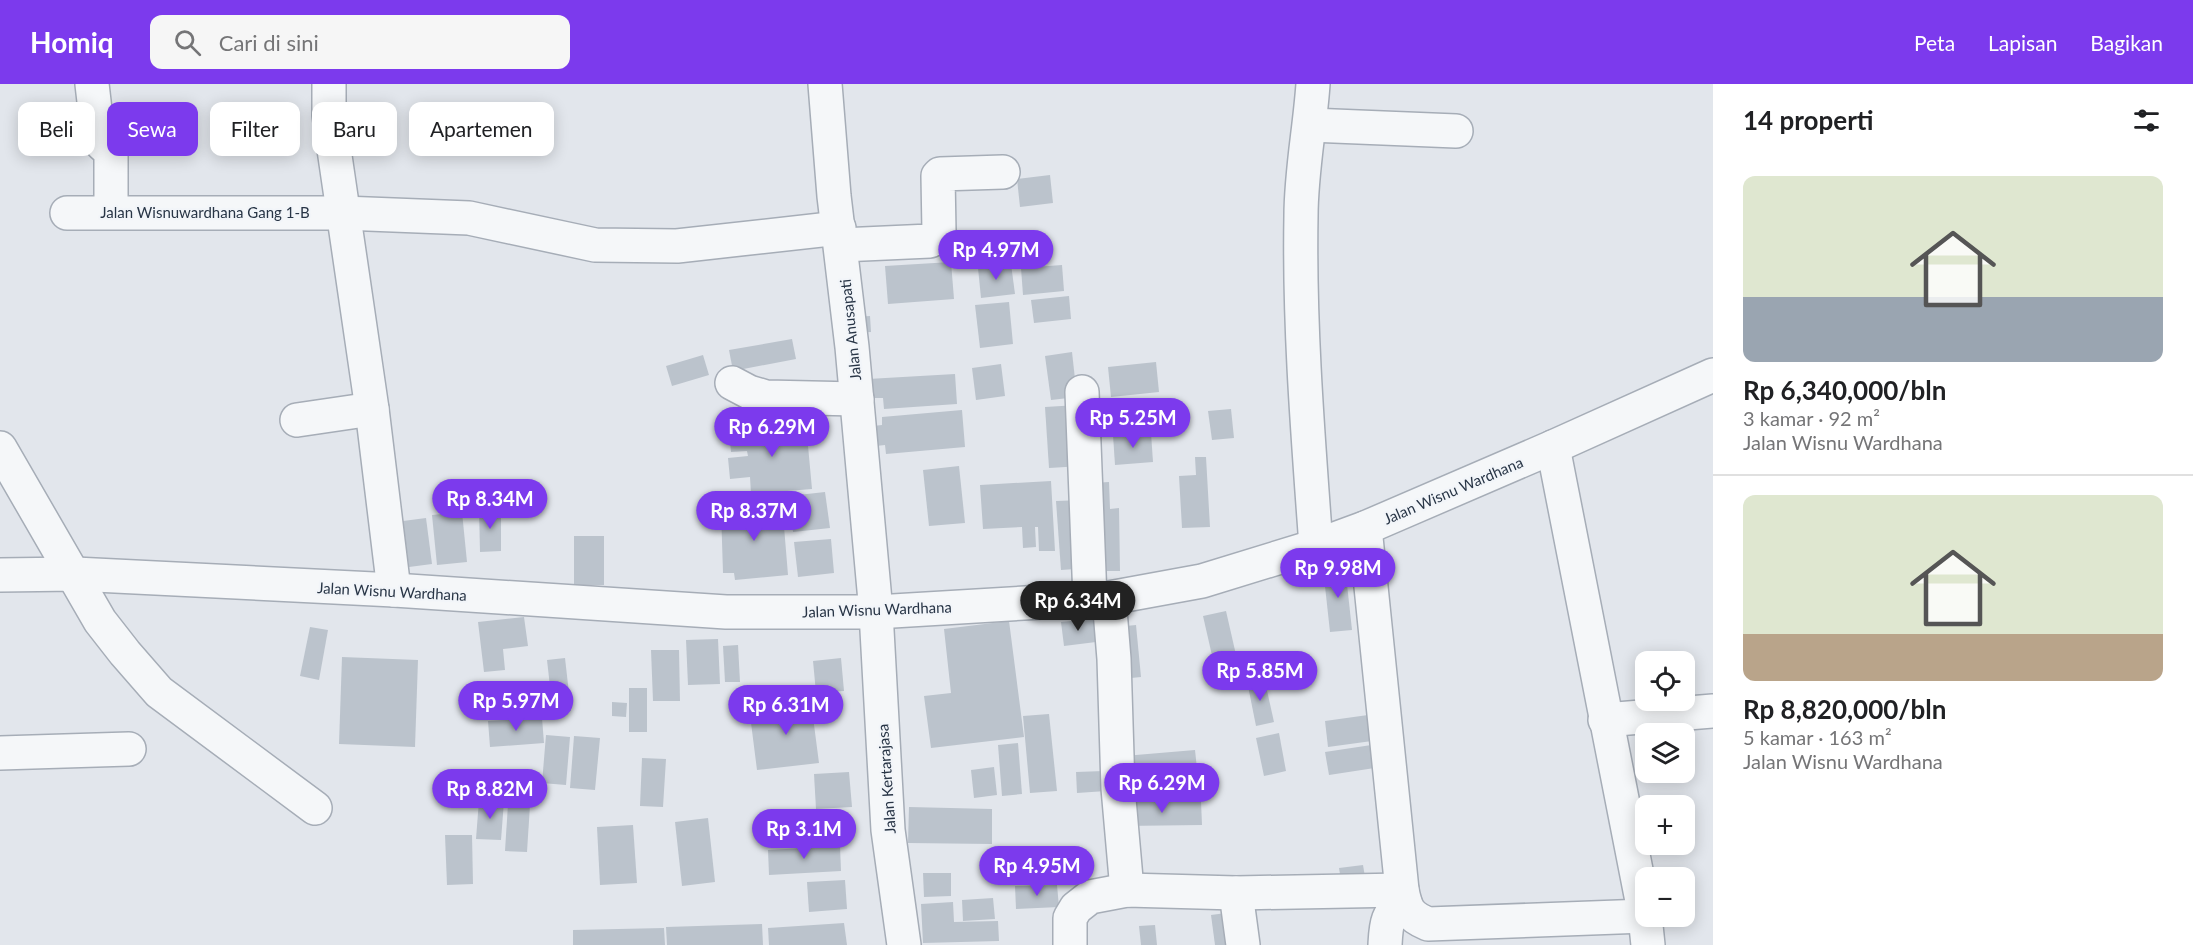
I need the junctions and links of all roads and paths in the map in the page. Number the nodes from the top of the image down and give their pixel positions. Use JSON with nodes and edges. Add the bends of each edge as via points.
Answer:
{"nodes":[{"id":1,"x":93,"y":84,"type":"edge"},
{"id":2,"x":329,"y":84,"type":"edge"},
{"id":3,"x":825,"y":84,"type":"edge"},
{"id":4,"x":1313,"y":84,"type":"edge"},
{"id":5,"x":1310,"y":125,"type":"junction"},
{"id":6,"x":1456,"y":131,"type":"dead end"},
{"id":7,"x":1003,"y":172,"type":"dead end"},
{"id":8,"x":111,"y":212,"type":"junction"},
{"id":9,"x":67,"y":213,"type":"dead end"},
{"id":10,"x":343,"y":213,"type":"junction"},
{"id":11,"x":840,"y":237,"type":"junction"},
{"id":12,"x":1713,"y":375,"type":"edge"},
{"id":13,"x":732,"y":383,"type":"dead end"},
{"id":14,"x":1082,"y":392,"type":"dead end"},
{"id":15,"x":857,"y":399,"type":"junction"},
{"id":16,"x":372,"y":409,"type":"junction"},
{"id":17,"x":297,"y":420,"type":"dead end"},
{"id":18,"x":1553,"y":447,"type":"junction"},
{"id":19,"x":0,"y":448,"type":"edge"},
{"id":20,"x":1365,"y":528,"type":"junction"},
{"id":21,"x":1316,"y":546,"type":"junction"},
{"id":22,"x":75,"y":574,"type":"junction"},
{"id":23,"x":0,"y":575,"type":"edge"},
{"id":24,"x":394,"y":590,"type":"junction"},
{"id":25,"x":1100,"y":598,"type":"junction"},
{"id":26,"x":876,"y":612,"type":"junction"},
{"id":27,"x":1713,"y":711,"type":"edge"},
{"id":28,"x":1605,"y":720,"type":"junction"},
{"id":29,"x":129,"y":749,"type":"dead end"},
{"id":30,"x":0,"y":753,"type":"edge"},
{"id":31,"x":315,"y":808,"type":"dead end"},
{"id":32,"x":1127,"y":890,"type":"junction"},
{"id":33,"x":1236,"y":893,"type":"junction"},
{"id":34,"x":1403,"y":897,"type":"junction"},
{"id":35,"x":1646,"y":930,"type":"edge"},
{"id":36,"x":904,"y":945,"type":"edge"},
{"id":37,"x":1070,"y":945,"type":"edge"},
{"id":38,"x":1243,"y":945,"type":"edge"},
{"id":39,"x":1385,"y":945,"type":"edge"}],
"edges":[{"from":1,"to":8,"type":"street","via":[[102,144],[111,152]]},
{"from":2,"to":10,"type":"street","via":[[329,115]]},
{"from":3,"to":11,"type":"street","name":"Jalan Anusapati"},
{"from":4,"to":5,"type":"street"},
{"from":5,"to":6,"type":"street"},
{"from":5,"to":21,"type":"street","via":[[1301,214],[1301,284]]},
{"from":7,"to":11,"type":"street","name":"Jalan Wisnuwardhana Gang 1-B","via":[[940,174],[939,232],[930,241]]},
{"from":8,"to":9,"type":"street","name":"Jalan Wisnuwardhana Gang 1-B"},
{"from":8,"to":10,"type":"street","name":"Jalan Wisnuwardhana Gang 1-B"},
{"from":10,"to":11,"type":"street","name":"Jalan Wisnuwardhana Gang 1-B","via":[[470,218],[595,245],[677,246]]},
{"from":10,"to":16,"type":"street"},
{"from":11,"to":15,"type":"street","name":"Jalan Anusapati"},
{"from":12,"to":18,"type":"street","name":"Jalan Wisnu Wardhana"},
{"from":13,"to":15,"type":"street","via":[[766,397]]},
{"from":14,"to":25,"type":"street"},
{"from":15,"to":26,"type":"street","name":"Jalan Anusapati"},
{"from":16,"to":17,"type":"street"},
{"from":16,"to":24,"type":"street"},
{"from":18,"to":20,"type":"street","name":"Jalan Wisnu Wardhana"},
{"from":18,"to":28,"type":"street"},
{"from":19,"to":22,"type":"street"},
{"from":20,"to":21,"type":"street","name":"Jalan Wisnu Wardhana"},
{"from":20,"to":34,"type":"street"},
{"from":21,"to":25,"type":"street","name":"Jalan Wisnu Wardhana","via":[[1202,581]]},
{"from":22,"to":23,"type":"street","name":"Jalan Wisnu Wardhana"},
{"from":22,"to":24,"type":"street","name":"Jalan Wisnu Wardhana"},
{"from":22,"to":31,"type":"street","via":[[100,621],[159,692]]},
{"from":24,"to":26,"type":"street","name":"Jalan Wisnu Wardhana","via":[[726,612]]},
{"from":25,"to":26,"type":"street","name":"Jalan Wisnu Wardhana"},
{"from":25,"to":32,"type":"street","via":[[1114,659],[1118,788]]},
{"from":26,"to":36,"type":"street","name":"Jalan Kertarajasa","via":[[888,830]]},
{"from":27,"to":28,"type":"street"},
{"from":28,"to":35,"type":"street"},
{"from":29,"to":30,"type":"street"},
{"from":32,"to":33,"type":"street"},
{"from":32,"to":37,"type":"street","via":[[1090,897],[1076,908],[1070,918]]},
{"from":33,"to":34,"type":"street"},
{"from":33,"to":38,"type":"street"},
{"from":34,"to":35,"type":"street","via":[[1414,918],[1428,924]]},
{"from":34,"to":39,"type":"street","via":[[1390,914]]}]}
